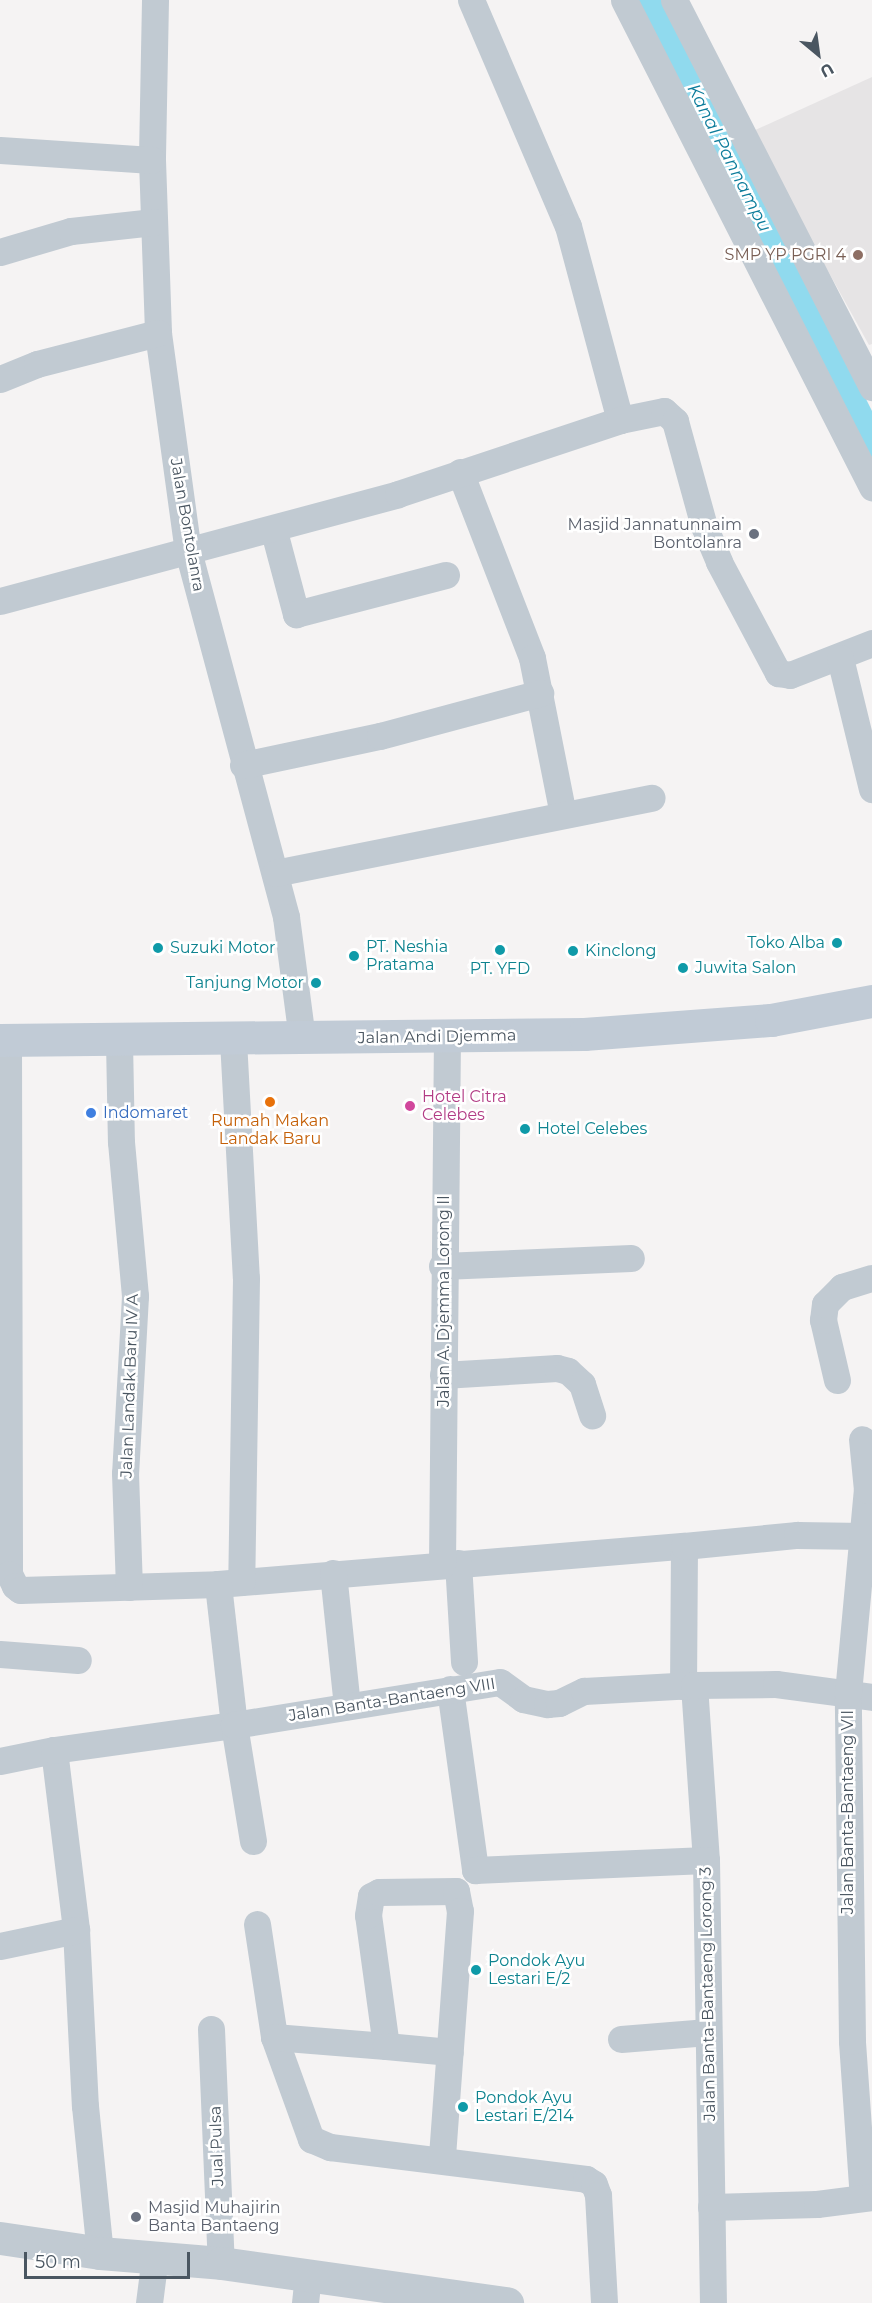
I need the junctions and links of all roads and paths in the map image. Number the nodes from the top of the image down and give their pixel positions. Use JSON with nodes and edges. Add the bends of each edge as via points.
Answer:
{"nodes":[{"id":1,"x":155,"y":0,"type":"edge"},
{"id":2,"x":471,"y":0,"type":"edge"},
{"id":3,"x":624,"y":0,"type":"edge"},
{"id":4,"x":674,"y":0,"type":"edge"},
{"id":5,"x":0,"y":150,"type":"edge"},
{"id":6,"x":152,"y":160,"type":"junction"},
{"id":7,"x":154,"y":222,"type":"junction"},
{"id":8,"x":0,"y":252,"type":"edge"},
{"id":9,"x":158,"y":333,"type":"junction"},
{"id":10,"x":0,"y":379,"type":"edge"},
{"id":11,"x":872,"y":387,"type":"edge"},
{"id":12,"x":620,"y":420,"type":"junction"},
{"id":13,"x":459,"y":482,"type":"junction"},
{"id":14,"x":872,"y":487,"type":"edge"},
{"id":15,"x":276,"y":539,"type":"junction"},
{"id":16,"x":189,"y":556,"type":"junction"},
{"id":17,"x":446,"y":575,"type":"dead end"},
{"id":18,"x":0,"y":601,"type":"edge"},
{"id":19,"x":872,"y":643,"type":"edge"},
{"id":20,"x":840,"y":658,"type":"junction"},
{"id":21,"x":540,"y":693,"type":"junction"},
{"id":22,"x":243,"y":765,"type":"junction"},
{"id":23,"x":872,"y":789,"type":"edge"},
{"id":24,"x":652,"y":798,"type":"dead end"},
{"id":25,"x":563,"y":814,"type":"junction"},
{"id":26,"x":275,"y":873,"type":"junction"},
{"id":27,"x":872,"y":1001,"type":"edge"},
{"id":28,"x":447,"y":1038,"type":"junction"},
{"id":29,"x":302,"y":1039,"type":"junction"},
{"id":30,"x":4,"y":1040,"type":"edge"},
{"id":31,"x":233,"y":1040,"type":"junction"},
{"id":32,"x":119,"y":1041,"type":"junction"},
{"id":33,"x":631,"y":1258,"type":"dead end"},
{"id":34,"x":442,"y":1266,"type":"junction"},
{"id":35,"x":872,"y":1278,"type":"edge"},
{"id":36,"x":443,"y":1375,"type":"junction"},
{"id":37,"x":837,"y":1380,"type":"dead end"},
{"id":38,"x":591,"y":1415,"type":"dead end"},
{"id":39,"x":862,"y":1439,"type":"dead end"},
{"id":40,"x":864,"y":1536,"type":"junction"},
{"id":41,"x":684,"y":1546,"type":"junction"},
{"id":42,"x":450,"y":1564,"type":"junction"},
{"id":43,"x":333,"y":1573,"type":"junction"},
{"id":44,"x":229,"y":1583,"type":"junction"},
{"id":45,"x":129,"y":1587,"type":"junction"},
{"id":46,"x":865,"y":1603,"type":"edge"},
{"id":47,"x":0,"y":1654,"type":"edge"},
{"id":48,"x":78,"y":1660,"type":"dead end"},
{"id":49,"x":464,"y":1662,"type":"dead end"},
{"id":50,"x":688,"y":1686,"type":"junction"},
{"id":51,"x":450,"y":1689,"type":"junction"},
{"id":52,"x":860,"y":1695,"type":"edge"},
{"id":53,"x":347,"y":1706,"type":"junction"},
{"id":54,"x":234,"y":1725,"type":"junction"},
{"id":55,"x":54,"y":1750,"type":"junction"},
{"id":56,"x":0,"y":1761,"type":"edge"},
{"id":57,"x":253,"y":1841,"type":"dead end"},
{"id":58,"x":706,"y":1860,"type":"junction"},
{"id":59,"x":257,"y":1924,"type":"dead end"},
{"id":60,"x":76,"y":1930,"type":"junction"},
{"id":61,"x":0,"y":1946,"type":"edge"},
{"id":62,"x":211,"y":2029,"type":"dead end"},
{"id":63,"x":708,"y":2032,"type":"junction"},
{"id":64,"x":274,"y":2037,"type":"junction"},
{"id":65,"x":621,"y":2039,"type":"dead end"},
{"id":66,"x":386,"y":2046,"type":"junction"},
{"id":67,"x":450,"y":2052,"type":"junction"},
{"id":68,"x":442,"y":2159,"type":"junction"},
{"id":69,"x":866,"y":2193,"type":"edge"},
{"id":70,"x":711,"y":2207,"type":"junction"},
{"id":71,"x":0,"y":2238,"type":"edge"},
{"id":72,"x":100,"y":2253,"type":"junction"},
{"id":73,"x":155,"y":2256,"type":"junction"},
{"id":74,"x":222,"y":2263,"type":"junction"},
{"id":75,"x":306,"y":2289,"type":"edge"},
{"id":76,"x":149,"y":2303,"type":"edge"},
{"id":77,"x":507,"y":2303,"type":"edge"},
{"id":78,"x":604,"y":2303,"type":"edge"},
{"id":79,"x":713,"y":2303,"type":"edge"}],
"edges":[{"from":1,"to":6,"type":"street","name":"Jalan Bontolanra"},
{"from":2,"to":12,"type":"street","via":[[568,226]]},
{"from":3,"to":14,"type":"street"},
{"from":4,"to":11,"type":"street"},
{"from":5,"to":6,"type":"street"},
{"from":6,"to":7,"type":"street","name":"Jalan Bontolanra"},
{"from":7,"to":8,"type":"street","via":[[71,231]]},
{"from":7,"to":9,"type":"street","name":"Jalan Bontolanra"},
{"from":9,"to":10,"type":"street","via":[[37,364]]},
{"from":9,"to":16,"type":"street","name":"Jalan Bontolanra"},
{"from":12,"to":13,"type":"street"},
{"from":12,"to":20,"type":"street","via":[[664,411],[670,414],[704,526],[778,673],[790,675]]},
{"from":13,"to":15,"type":"street"},
{"from":13,"to":16,"type":"street","via":[[398,494]]},
{"from":13,"to":21,"type":"street","via":[[529,651]]},
{"from":15,"to":16,"type":"street"},
{"from":15,"to":17,"type":"street","via":[[296,614]]},
{"from":16,"to":18,"type":"street"},
{"from":16,"to":22,"type":"street","name":"Jalan Bontolanra"},
{"from":19,"to":20,"type":"street"},
{"from":20,"to":23,"type":"street"},
{"from":21,"to":22,"type":"street","via":[[380,736]]},
{"from":21,"to":25,"type":"street"},
{"from":22,"to":26,"type":"street","name":"Jalan Bontolanra"},
{"from":24,"to":25,"type":"street"},
{"from":25,"to":26,"type":"street"},
{"from":26,"to":29,"type":"street","name":"Jalan Bontolanra","via":[[286,917]]},
{"from":27,"to":28,"type":"main road","name":"Jalan Andi Djemma","via":[[771,1020],[686,1028]]},
{"from":28,"to":29,"type":"main road","name":"Jalan Andi Djemma"},
{"from":28,"to":34,"type":"street","name":"Jalan A. Djemma Lorong II"},
{"from":29,"to":31,"type":"main road","name":"Jalan Andi Djemma"},
{"from":30,"to":32,"type":"main road","name":"Jalan Andi Djemma"},
{"from":30,"to":45,"type":"street","via":[[9,1574],[20,1590]]},
{"from":31,"to":32,"type":"main road","name":"Jalan Andi Djemma"},
{"from":31,"to":44,"type":"street","via":[[246,1278]]},
{"from":32,"to":45,"type":"street","name":"Jalan Landak Baru IV A","via":[[121,1142],[135,1296],[134,1370],[125,1473]]},
{"from":33,"to":34,"type":"street"},
{"from":34,"to":36,"type":"street","name":"Jalan A. Djemma Lorong II"},
{"from":35,"to":37,"type":"street","via":[[842,1287],[825,1304],[823,1320]]},
{"from":36,"to":38,"type":"street","via":[[557,1368],[568,1371],[582,1384]]},
{"from":36,"to":42,"type":"street","name":"Jalan A. Djemma Lorong II"},
{"from":39,"to":40,"type":"street","name":"Jalan Banta-Bantaeng VII","via":[[867,1462]]},
{"from":40,"to":41,"type":"street","via":[[797,1535]]},
{"from":40,"to":46,"type":"street","name":"Jalan Banta-Bantaeng VII"},
{"from":41,"to":42,"type":"street"},
{"from":41,"to":50,"type":"street","name":"Jalan Banta-Bantaeng Lorong 3"},
{"from":42,"to":43,"type":"street"},
{"from":42,"to":49,"type":"street","name":"Jalan A. Djemma Lorong II"},
{"from":43,"to":44,"type":"street"},
{"from":43,"to":53,"type":"street"},
{"from":44,"to":45,"type":"street"},
{"from":44,"to":54,"type":"street"},
{"from":46,"to":52,"type":"street","name":"Jalan Banta-Bantaeng VII"},
{"from":47,"to":48,"type":"street"},
{"from":50,"to":51,"type":"street","name":"Jalan Banta-Bantaeng VIII","via":[[584,1691],[559,1703],[547,1704],[523,1699],[500,1682]]},
{"from":50,"to":52,"type":"street","name":"Jalan Banta-Bantaeng VIII","via":[[776,1684]]},
{"from":50,"to":58,"type":"street","name":"Jalan Banta-Bantaeng Lorong 3"},
{"from":51,"to":53,"type":"street","name":"Jalan Banta-Bantaeng VIII"},
{"from":51,"to":58,"type":"street","via":[[476,1870]]},
{"from":52,"to":69,"type":"street","name":"Jalan Banta-Bantaeng VII","via":[[850,1974]]},
{"from":53,"to":54,"type":"street","name":"Jalan Banta-Bantaeng VIII"},
{"from":54,"to":55,"type":"street","name":"Jalan Banta-Bantaeng VIII"},
{"from":54,"to":57,"type":"street"},
{"from":55,"to":56,"type":"street","name":"Jalan Banta-Bantaeng VIII"},
{"from":55,"to":60,"type":"street"},
{"from":58,"to":63,"type":"street","name":"Jalan Banta-Bantaeng Lorong 3"},
{"from":59,"to":64,"type":"street"},
{"from":60,"to":61,"type":"street"},
{"from":60,"to":72,"type":"street","via":[[85,2106]]},
{"from":62,"to":74,"type":"street","name":"Jual Pulsa"},
{"from":63,"to":65,"type":"street"},
{"from":63,"to":70,"type":"street","name":"Jalan Banta-Bantaeng Lorong 3"},
{"from":64,"to":66,"type":"street"},
{"from":64,"to":68,"type":"street","via":[[306,2132],[317,2144]]},
{"from":66,"to":67,"type":"street"},
{"from":66,"to":67,"type":"street","via":[[369,1915],[371,1896],[379,1892],[448,1889],[456,1891],[460,1903]]},
{"from":67,"to":68,"type":"street"},
{"from":68,"to":78,"type":"street","via":[[586,2179],[594,2184],[598,2195]]},
{"from":69,"to":70,"type":"street","name":"Jalan Banta-Bantaeng VII","via":[[818,2204]]},
{"from":70,"to":79,"type":"street","name":"Jalan Banta-Bantaeng Lorong 3"},
{"from":71,"to":72,"type":"street"},
{"from":72,"to":73,"type":"street"},
{"from":73,"to":74,"type":"street"},
{"from":73,"to":76,"type":"street"},
{"from":74,"to":75,"type":"street"},
{"from":75,"to":77,"type":"street"}]}
